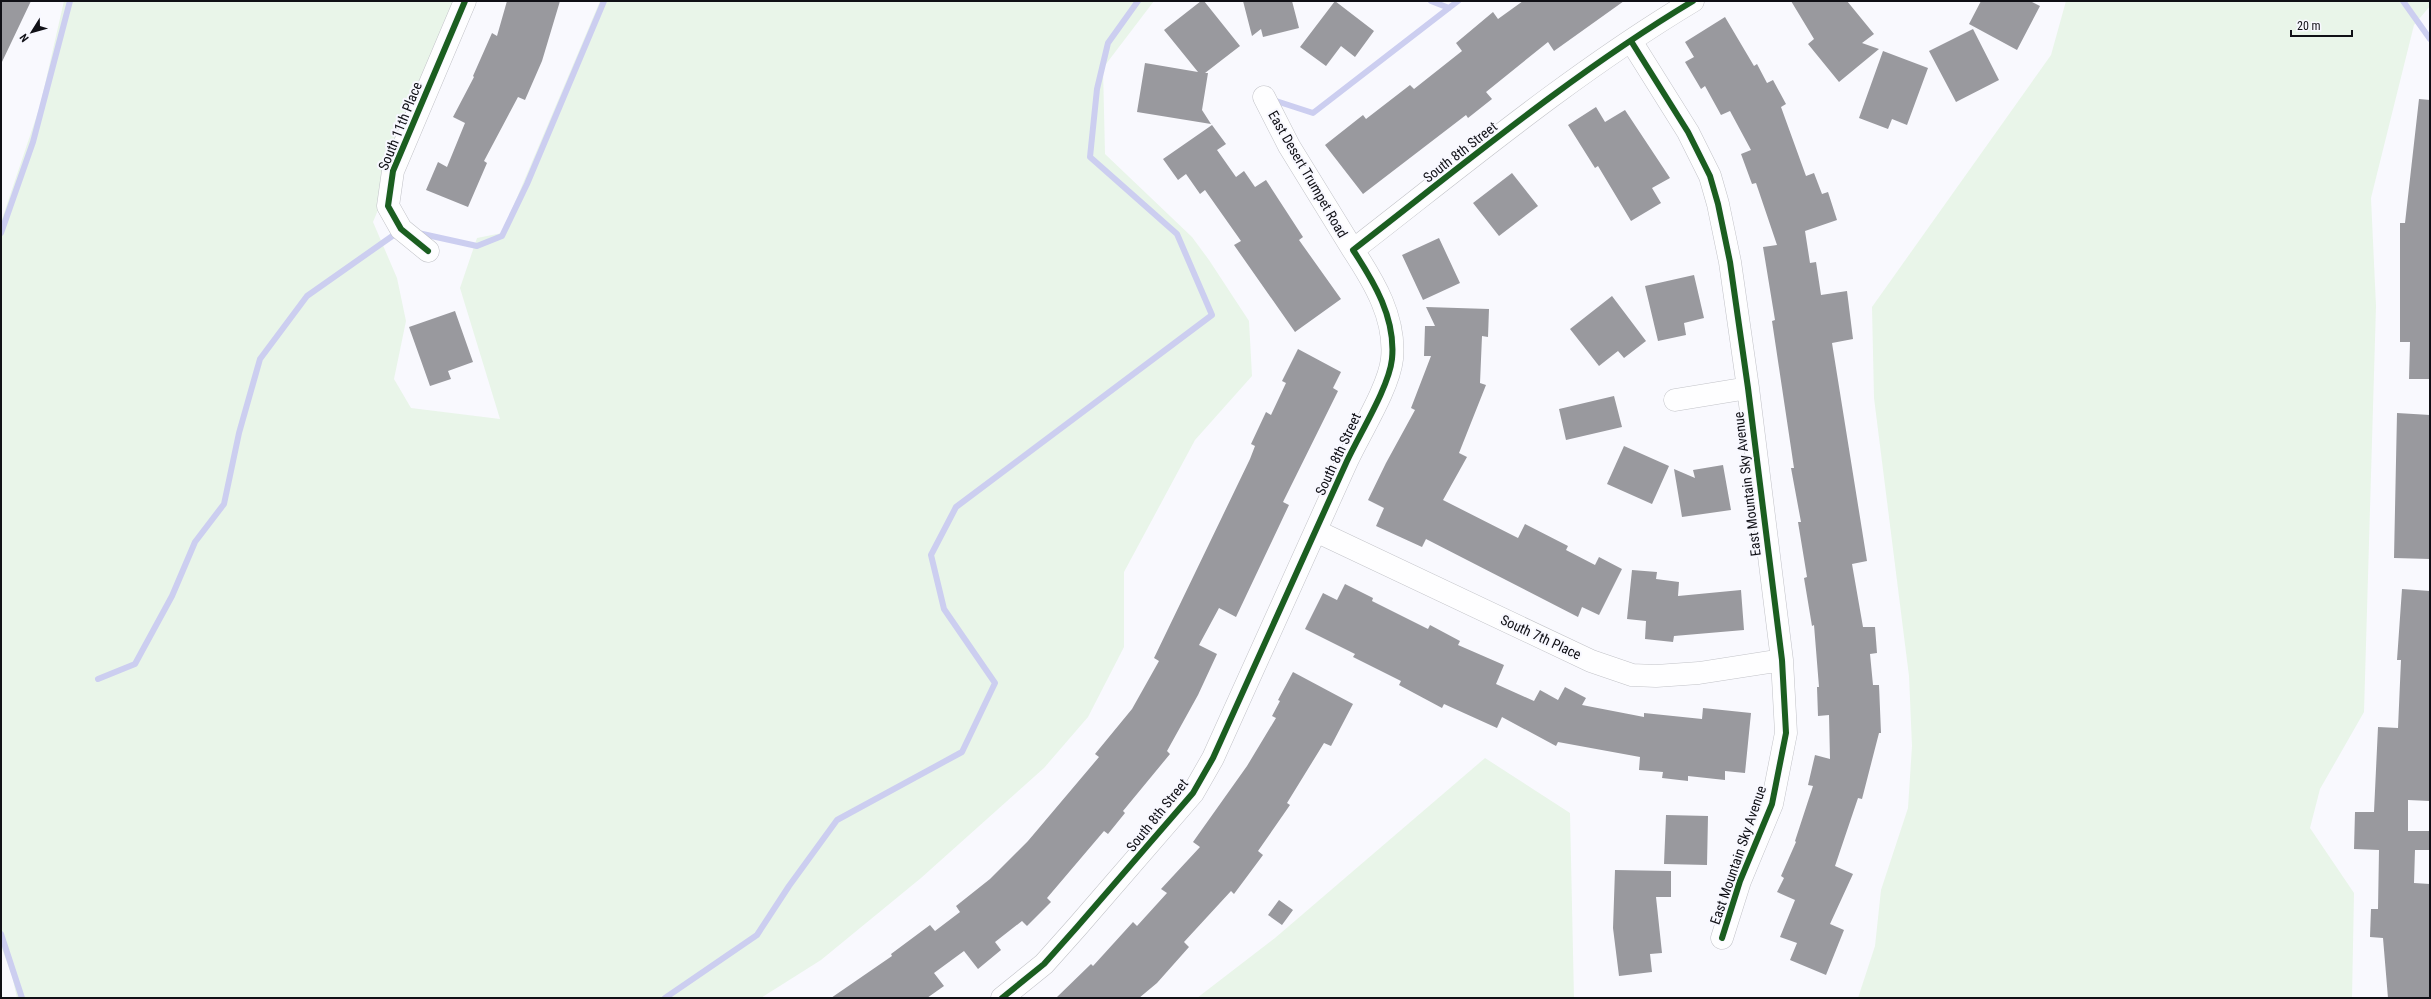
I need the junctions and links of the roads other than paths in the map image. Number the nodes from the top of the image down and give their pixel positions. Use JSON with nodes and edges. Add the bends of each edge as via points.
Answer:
{"nodes":[{"id":1,"x":465,"y":1,"type":"edge"},
{"id":2,"x":1694,"y":1,"type":"edge"},
{"id":3,"x":1631,"y":41,"type":"junction"},
{"id":4,"x":1264,"y":97,"type":"dead end"},
{"id":5,"x":1353,"y":250,"type":"junction"},
{"id":6,"x":428,"y":251,"type":"dead end"},
{"id":7,"x":1748,"y":388,"type":"junction"},
{"id":8,"x":1675,"y":400,"type":"dead end"},
{"id":9,"x":1316,"y":531,"type":"junction"},
{"id":10,"x":1782,"y":660,"type":"junction"},
{"id":11,"x":1722,"y":938,"type":"dead end"},
{"id":12,"x":1002,"y":998,"type":"edge"}],
"edges":[{"from":1,"to":6,"type":"street","name":"South 11th Place","via":[[393,171],[388,206],[401,229]]},
{"from":2,"to":3,"type":"street","name":"South 8th Street"},
{"from":3,"to":5,"type":"street","name":"South 8th Street","via":[[1517,122]]},
{"from":3,"to":7,"type":"street","name":"East Mountain Sky Avenue","via":[[1688,132],[1710,176],[1730,262]]},
{"from":4,"to":5,"type":"street","name":"East Desert Trumpet Road","via":[[1289,146]]},
{"from":5,"to":9,"type":"street","name":"South 8th Street","via":[[1374,283],[1389,321],[1392,359],[1380,392]]},
{"from":7,"to":8,"type":"street"},
{"from":7,"to":10,"type":"street","name":"East Mountain Sky Avenue"},
{"from":9,"to":10,"type":"street","name":"South 7th Place","via":[[1591,661],[1632,675],[1699,673]]},
{"from":9,"to":12,"type":"street","name":"South 8th Street","via":[[1213,758],[1192,793],[1044,964]]},
{"from":10,"to":11,"type":"street","name":"East Mountain Sky Avenue","via":[[1786,733],[1772,804],[1740,881]]}]}
